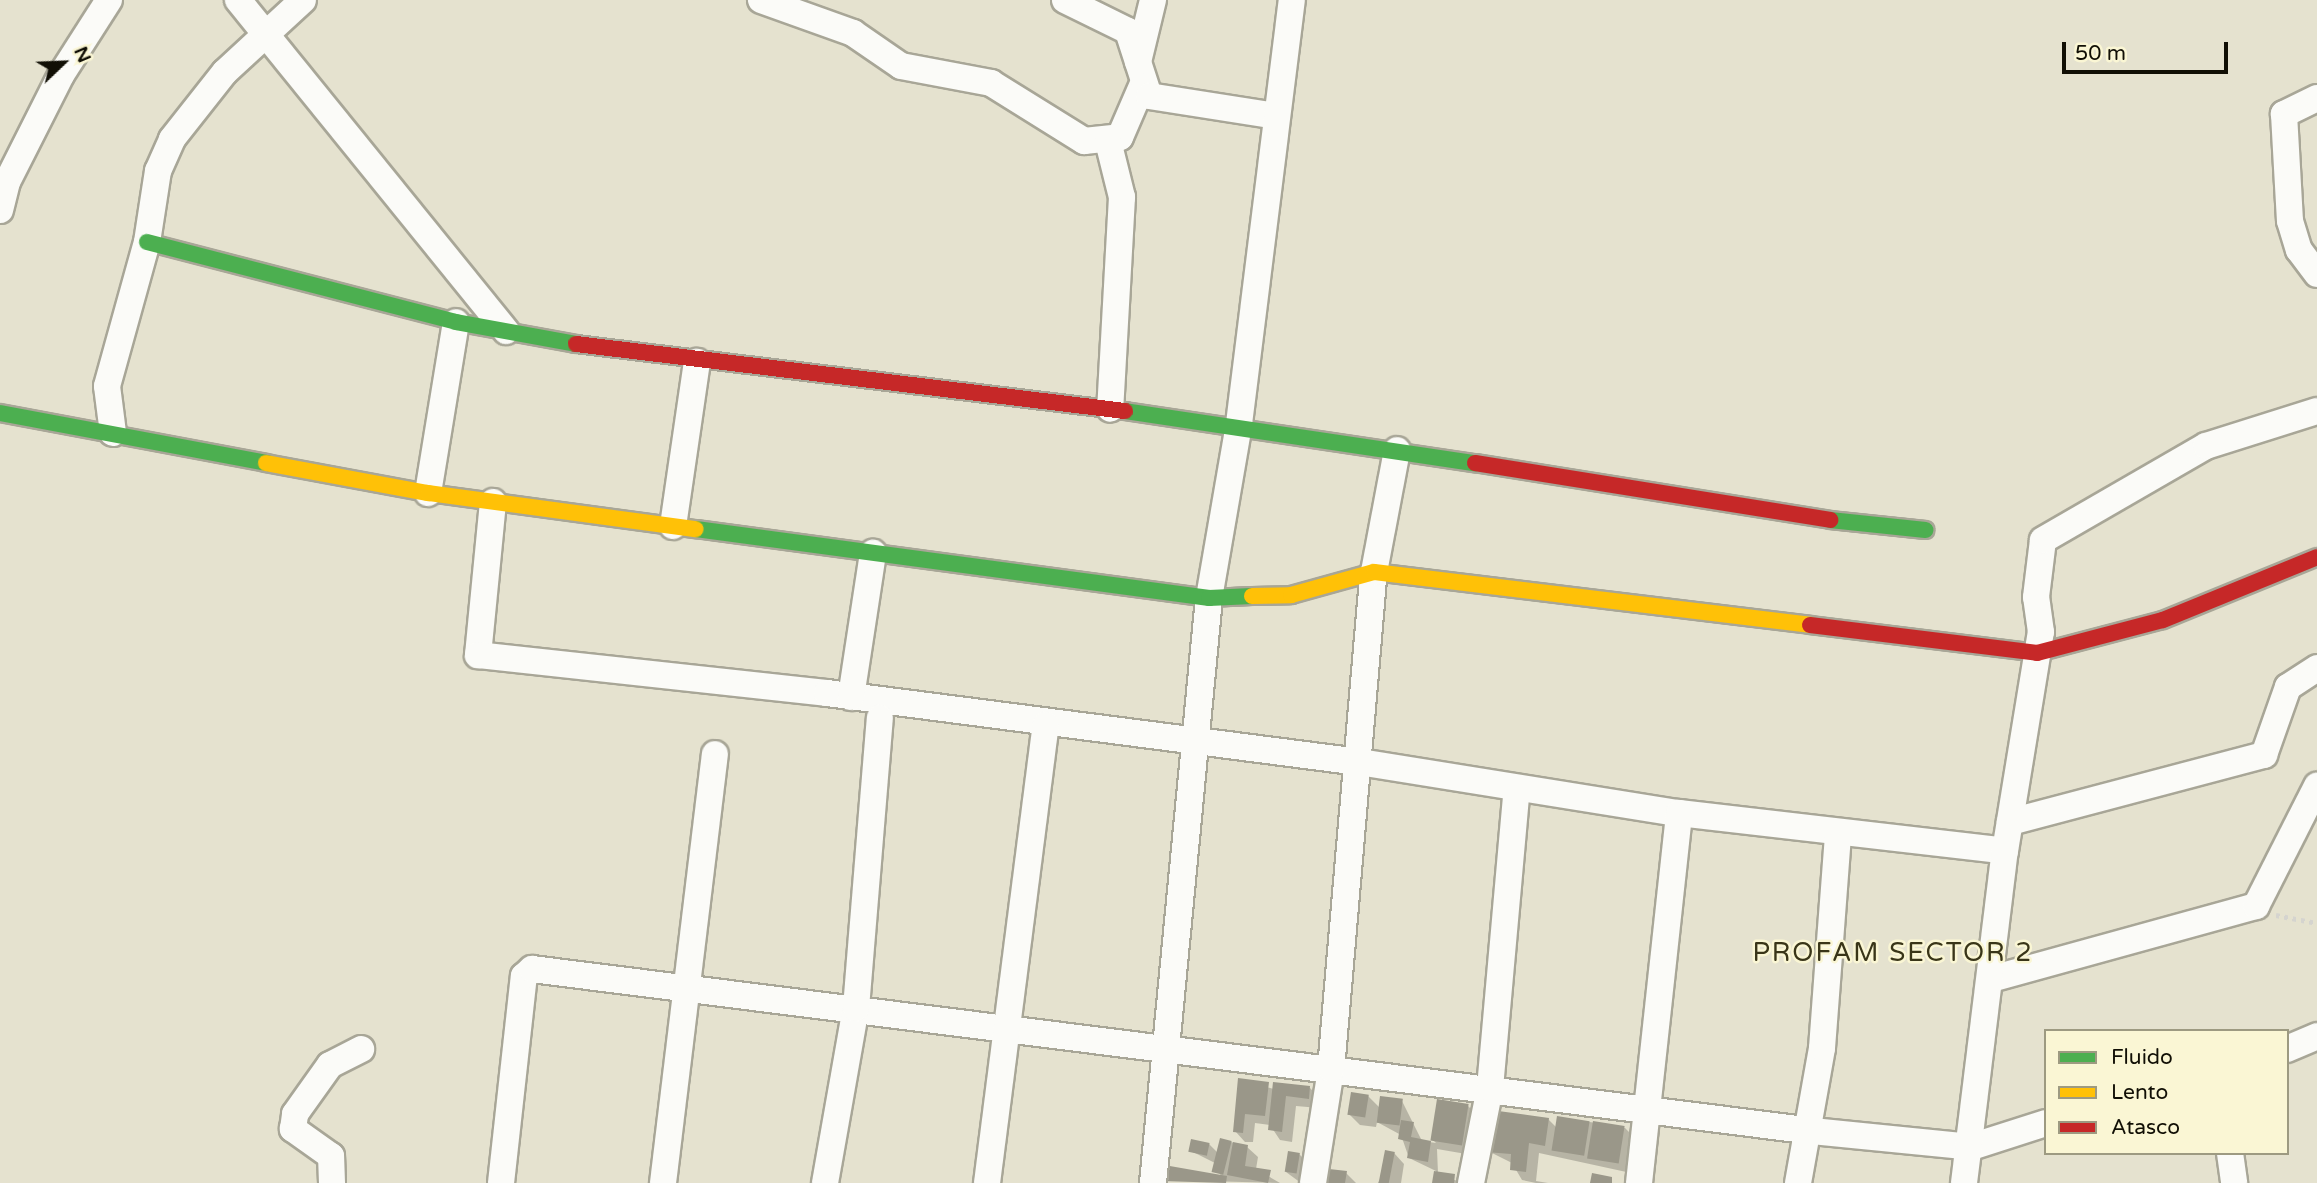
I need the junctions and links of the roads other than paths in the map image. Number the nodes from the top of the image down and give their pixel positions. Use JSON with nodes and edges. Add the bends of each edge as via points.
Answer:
{"nodes":[{"id":1,"x":109,"y":0,"type":"edge"},
{"id":2,"x":238,"y":0,"type":"edge"},
{"id":3,"x":303,"y":0,"type":"edge"},
{"id":4,"x":761,"y":0,"type":"edge"},
{"id":5,"x":1065,"y":0,"type":"edge"},
{"id":6,"x":1153,"y":0,"type":"edge"},
{"id":7,"x":1292,"y":0,"type":"edge"},
{"id":8,"x":266,"y":35,"type":"junction"},
{"id":9,"x":1140,"y":74,"type":"junction"},
{"id":10,"x":2317,"y":98,"type":"edge"},
{"id":11,"x":1276,"y":116,"type":"junction"},
{"id":12,"x":1108,"y":141,"type":"junction"},
{"id":13,"x":0,"y":209,"type":"edge"},
{"id":14,"x":147,"y":242,"type":"junction"},
{"id":15,"x":2308,"y":245,"type":"edge"},
{"id":16,"x":2317,"y":274,"type":"edge"},
{"id":17,"x":456,"y":322,"type":"junction"},
{"id":18,"x":506,"y":331,"type":"junction"},
{"id":19,"x":697,"y":362,"type":"junction"},
{"id":20,"x":1110,"y":409,"type":"junction"},
{"id":21,"x":2317,"y":411,"type":"edge"},
{"id":22,"x":0,"y":413,"type":"edge"},
{"id":23,"x":1239,"y":424,"type":"junction"},
{"id":24,"x":113,"y":433,"type":"junction"},
{"id":25,"x":1397,"y":450,"type":"junction"},
{"id":26,"x":428,"y":493,"type":"junction"},
{"id":27,"x":493,"y":502,"type":"junction"},
{"id":28,"x":673,"y":526,"type":"junction"},
{"id":29,"x":1925,"y":530,"type":"dead end"},
{"id":30,"x":873,"y":553,"type":"junction"},
{"id":31,"x":2317,"y":557,"type":"edge"},
{"id":32,"x":1374,"y":572,"type":"junction"},
{"id":33,"x":1209,"y":598,"type":"junction"},
{"id":34,"x":2037,"y":653,"type":"junction"},
{"id":35,"x":2317,"y":668,"type":"edge"},
{"id":36,"x":851,"y":697,"type":"junction"},
{"id":37,"x":880,"y":718,"type":"dead end"},
{"id":38,"x":1046,"y":725,"type":"junction"},
{"id":39,"x":1198,"y":745,"type":"junction"},
{"id":40,"x":715,"y":754,"type":"dead end"},
{"id":41,"x":1359,"y":762,"type":"junction"},
{"id":42,"x":2317,"y":786,"type":"edge"},
{"id":43,"x":1517,"y":788,"type":"junction"},
{"id":44,"x":1679,"y":813,"type":"junction"},
{"id":45,"x":2010,"y":822,"type":"junction"},
{"id":46,"x":1838,"y":833,"type":"junction"},
{"id":47,"x":2005,"y":851,"type":"junction"},
{"id":48,"x":1991,"y":979,"type":"junction"},
{"id":49,"x":685,"y":988,"type":"junction"},
{"id":50,"x":856,"y":1008,"type":"junction"},
{"id":51,"x":1009,"y":1027,"type":"junction"},
{"id":52,"x":2317,"y":1036,"type":"edge"},
{"id":53,"x":1170,"y":1046,"type":"junction"},
{"id":54,"x":2289,"y":1048,"type":"edge"},
{"id":55,"x":361,"y":1049,"type":"dead end"},
{"id":56,"x":1331,"y":1069,"type":"junction"},
{"id":57,"x":1490,"y":1088,"type":"junction"},
{"id":58,"x":1650,"y":1108,"type":"junction"},
{"id":59,"x":2044,"y":1123,"type":"edge"},
{"id":60,"x":1812,"y":1131,"type":"junction"},
{"id":61,"x":1971,"y":1147,"type":"junction"},
{"id":62,"x":2230,"y":1155,"type":"edge"},
{"id":63,"x":332,"y":1183,"type":"edge"},
{"id":64,"x":501,"y":1183,"type":"edge"},
{"id":65,"x":663,"y":1183,"type":"edge"},
{"id":66,"x":825,"y":1183,"type":"edge"},
{"id":67,"x":987,"y":1183,"type":"edge"},
{"id":68,"x":1153,"y":1183,"type":"edge"},
{"id":69,"x":1313,"y":1183,"type":"edge"},
{"id":70,"x":1471,"y":1183,"type":"edge"},
{"id":71,"x":1639,"y":1183,"type":"edge"},
{"id":72,"x":1798,"y":1183,"type":"edge"},
{"id":73,"x":1964,"y":1183,"type":"edge"},
{"id":74,"x":2234,"y":1183,"type":"edge"}],
"edges":[{"from":1,"to":13,"type":"street","via":[[61,75],[7,182]]},
{"from":2,"to":8,"type":"street"},
{"from":3,"to":8,"type":"street"},
{"from":4,"to":12,"type":"street","via":[[853,33],[901,66],[991,83],[1058,129],[1084,141]]},
{"from":5,"to":9,"type":"street","via":[[1128,31]]},
{"from":6,"to":9,"type":"street"},
{"from":7,"to":11,"type":"street"},
{"from":8,"to":14,"type":"street","via":[[225,72],[172,139],[158,171]]},
{"from":8,"to":18,"type":"street"},
{"from":9,"to":11,"type":"street","via":[[1149,96]]},
{"from":9,"to":12,"type":"street","via":[[1120,137]]},
{"from":10,"to":15,"type":"street","via":[[2284,114],[2290,221]]},
{"from":11,"to":23,"type":"street"},
{"from":12,"to":20,"type":"street","via":[[1122,197]]},
{"from":14,"to":17,"type":"main road"},
{"from":14,"to":24,"type":"street","via":[[107,386]]},
{"from":15,"to":16,"type":"street"},
{"from":17,"to":18,"type":"main road"},
{"from":17,"to":26,"type":"street"},
{"from":18,"to":19,"type":"main road"},
{"from":19,"to":20,"type":"main road"},
{"from":19,"to":28,"type":"street"},
{"from":20,"to":23,"type":"main road"},
{"from":21,"to":34,"type":"street","via":[[2206,446],[2043,540]]},
{"from":22,"to":24,"type":"main road"},
{"from":23,"to":25,"type":"main road"},
{"from":23,"to":33,"type":"street"},
{"from":24,"to":26,"type":"main road"},
{"from":25,"to":29,"type":"main road","via":[[1814,519]]},
{"from":25,"to":32,"type":"street"},
{"from":26,"to":27,"type":"main road"},
{"from":27,"to":28,"type":"main road"},
{"from":27,"to":36,"type":"street","via":[[478,655]]},
{"from":28,"to":30,"type":"main road"},
{"from":30,"to":33,"type":"main road"},
{"from":30,"to":36,"type":"street"},
{"from":31,"to":34,"type":"main road","via":[[2163,620]]},
{"from":32,"to":33,"type":"main road","via":[[1291,595]]},
{"from":32,"to":34,"type":"main road"},
{"from":32,"to":41,"type":"street"},
{"from":33,"to":39,"type":"street"},
{"from":34,"to":45,"type":"street"},
{"from":35,"to":45,"type":"street","via":[[2288,687],[2264,755]]},
{"from":36,"to":38,"type":"street"},
{"from":37,"to":50,"type":"street"},
{"from":38,"to":39,"type":"street"},
{"from":38,"to":51,"type":"street"},
{"from":39,"to":41,"type":"street"},
{"from":39,"to":53,"type":"street"},
{"from":40,"to":49,"type":"street"},
{"from":41,"to":43,"type":"street"},
{"from":41,"to":56,"type":"street"},
{"from":42,"to":48,"type":"street","via":[[2267,895],[2256,906]]},
{"from":43,"to":44,"type":"street"},
{"from":43,"to":57,"type":"street"},
{"from":44,"to":46,"type":"street"},
{"from":44,"to":58,"type":"street"},
{"from":45,"to":47,"type":"street"},
{"from":46,"to":47,"type":"street"},
{"from":46,"to":60,"type":"street"},
{"from":47,"to":48,"type":"street"},
{"from":48,"to":61,"type":"street"},
{"from":49,"to":50,"type":"street"},
{"from":49,"to":64,"type":"street","via":[[545,969],[524,976]]},
{"from":49,"to":65,"type":"street","via":[[674,1128]]},
{"from":50,"to":51,"type":"street"},
{"from":50,"to":66,"type":"street"},
{"from":51,"to":53,"type":"street"},
{"from":51,"to":67,"type":"street"},
{"from":52,"to":54,"type":"street"},
{"from":53,"to":56,"type":"street"},
{"from":53,"to":68,"type":"street"},
{"from":55,"to":63,"type":"street","via":[[330,1065],[295,1114],[293,1129],[331,1156]]},
{"from":56,"to":57,"type":"street"},
{"from":56,"to":69,"type":"street"},
{"from":57,"to":58,"type":"street"},
{"from":57,"to":70,"type":"street"},
{"from":58,"to":60,"type":"street"},
{"from":58,"to":71,"type":"street"},
{"from":59,"to":61,"type":"street"},
{"from":60,"to":61,"type":"street"},
{"from":60,"to":72,"type":"street"},
{"from":61,"to":73,"type":"street"},
{"from":62,"to":74,"type":"street"}]}
